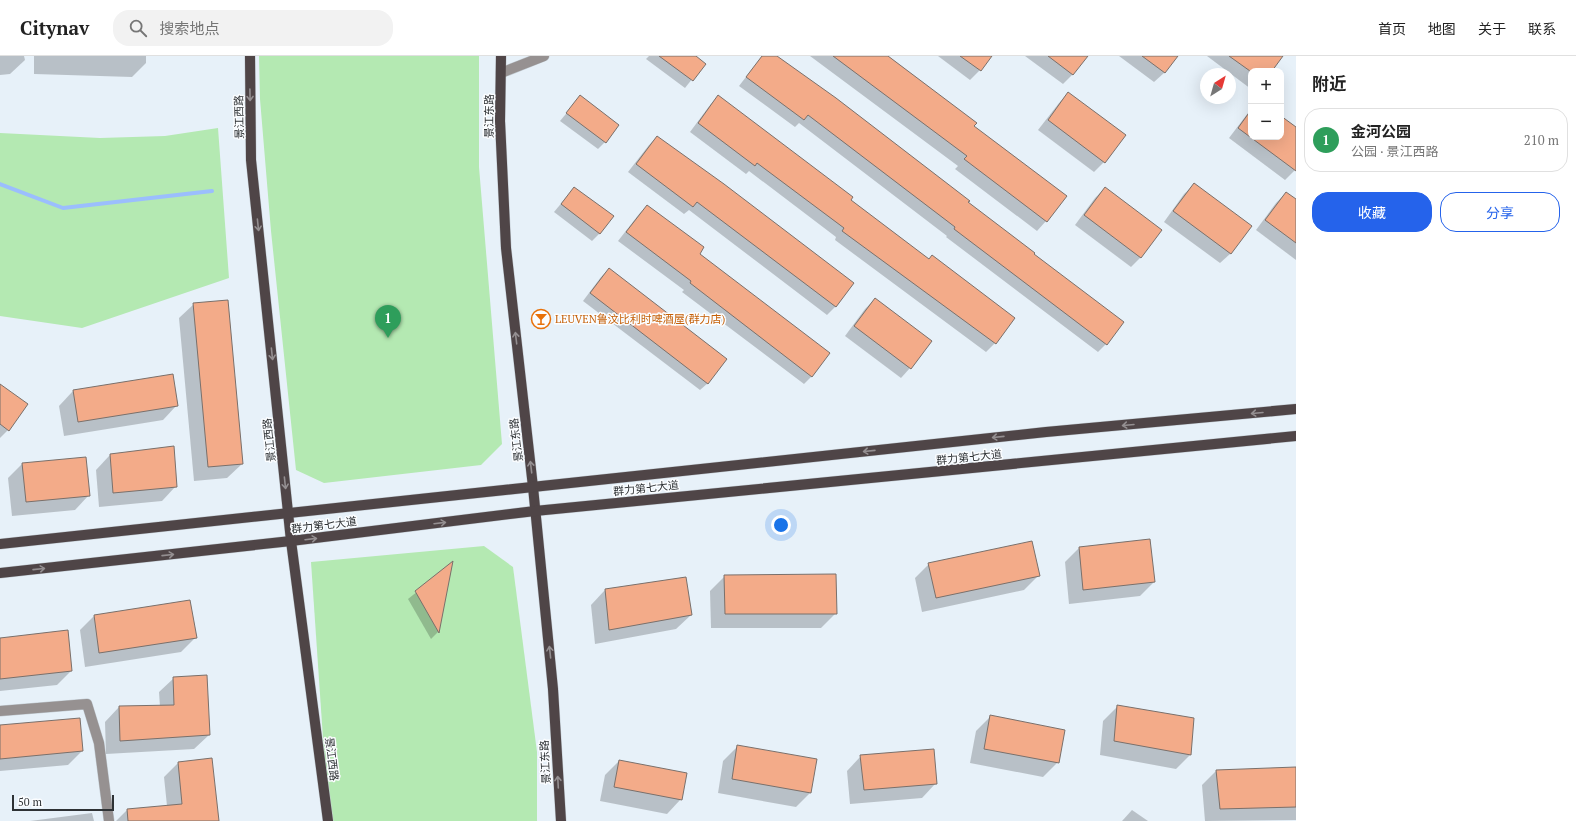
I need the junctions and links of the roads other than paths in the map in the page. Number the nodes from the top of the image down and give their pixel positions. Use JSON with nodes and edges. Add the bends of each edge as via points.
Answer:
{"nodes":[{"id":1,"x":250,"y":56,"type":"edge"},
{"id":2,"x":501,"y":56,"type":"edge"},
{"id":3,"x":544,"y":56,"type":"edge"},
{"id":4,"x":501,"y":73,"type":"junction"},
{"id":5,"x":1296,"y":409,"type":"edge"},
{"id":6,"x":1296,"y":436,"type":"edge"},
{"id":7,"x":533,"y":487,"type":"junction"},
{"id":8,"x":535,"y":511,"type":"junction"},
{"id":9,"x":289,"y":514,"type":"junction"},
{"id":10,"x":291,"y":541,"type":"junction"},
{"id":11,"x":0,"y":544,"type":"edge"},
{"id":12,"x":0,"y":573,"type":"edge"},
{"id":13,"x":0,"y":711,"type":"edge"},
{"id":14,"x":109,"y":821,"type":"edge"},
{"id":15,"x":328,"y":821,"type":"edge"},
{"id":16,"x":561,"y":821,"type":"edge"}],
"edges":[{"from":1,"to":9,"type":"main road","name":"景江西路","one_way":true,"via":[[251,160]]},
{"from":2,"to":4,"type":"main road","name":"景江东路"},
{"from":3,"to":4,"type":"street"},
{"from":7,"to":4,"type":"main road","name":"景江东路","one_way":true,"via":[[506,248],[501,158]]},
{"from":5,"to":7,"type":"main road","name":"群力第七大道","one_way":true,"via":[[1046,432]]},
{"from":6,"to":8,"type":"main road","name":"群力第七大道"},
{"from":7,"to":8,"type":"main road","name":"景江东路"},
{"from":7,"to":9,"type":"main road","name":"群力第七大道"},
{"from":10,"to":8,"type":"main road","name":"群力第七大道","one_way":true},
{"from":16,"to":8,"type":"main road","name":"景江东路","one_way":true,"via":[[553,689]]},
{"from":9,"to":10,"type":"main road","name":"景江西路"},
{"from":9,"to":11,"type":"main road","name":"群力第七大道"},
{"from":12,"to":10,"type":"main road","name":"群力第七大道","one_way":true},
{"from":10,"to":15,"type":"main road","name":"景江西路"},
{"from":13,"to":14,"type":"street","via":[[87,704],[99,743]]}]}
